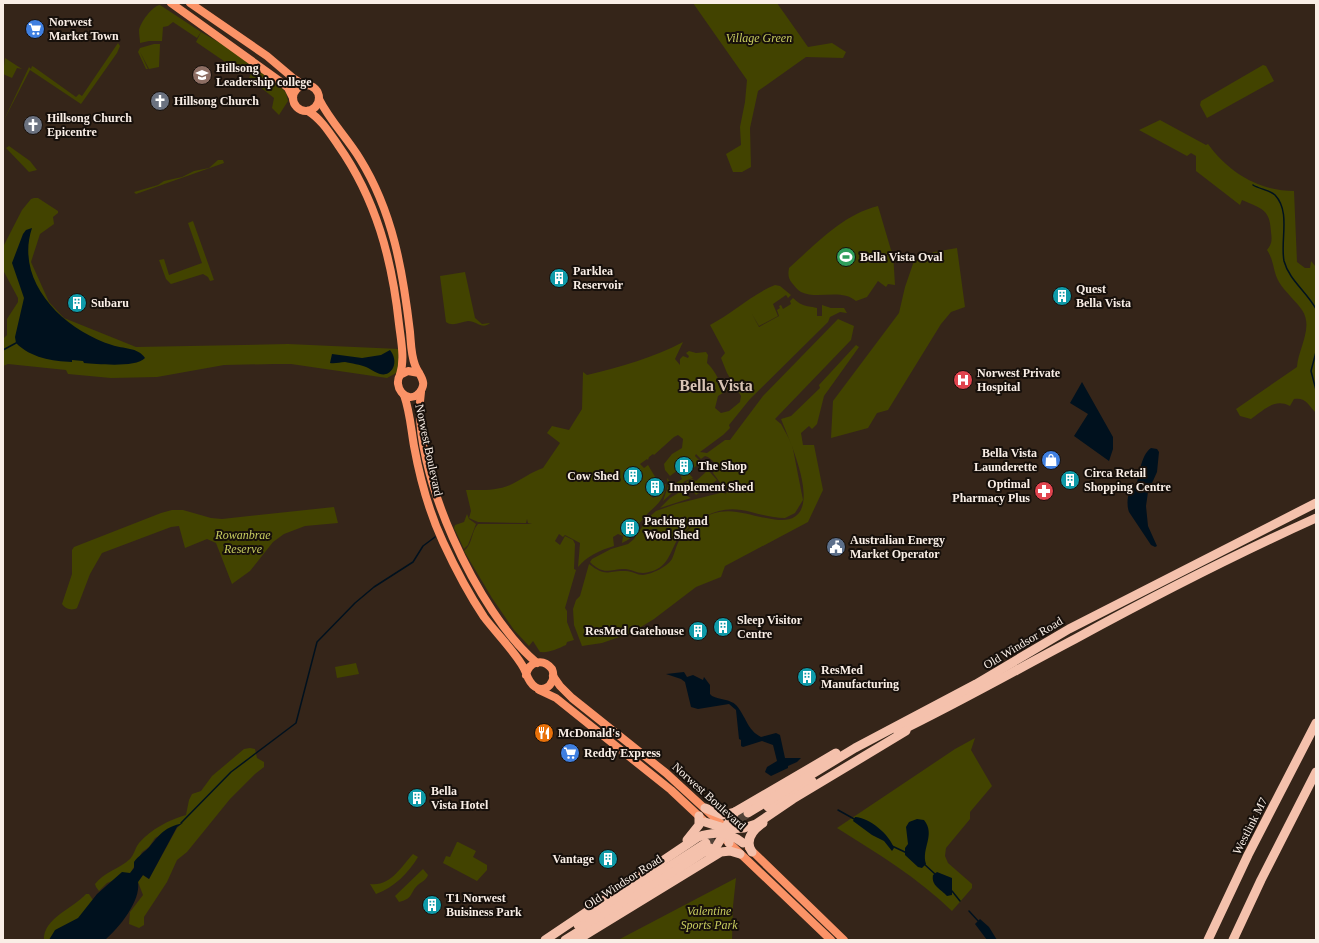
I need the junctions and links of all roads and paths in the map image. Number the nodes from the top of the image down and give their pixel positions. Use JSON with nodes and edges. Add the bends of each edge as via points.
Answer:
{"nodes":[{"id":1,"x":171,"y":3,"type":"edge"},
{"id":2,"x":190,"y":3,"type":"edge"},
{"id":3,"x":304,"y":85,"type":"junction"},
{"id":4,"x":293,"y":98,"type":"junction"},
{"id":5,"x":319,"y":99,"type":"junction"},
{"id":6,"x":308,"y":111,"type":"junction"},
{"id":7,"x":419,"y":373,"type":"junction"},
{"id":8,"x":400,"y":376,"type":"junction"},
{"id":9,"x":421,"y":392,"type":"junction"},
{"id":10,"x":404,"y":395,"type":"junction"},
{"id":11,"x":1316,"y":503,"type":"edge"},
{"id":12,"x":1316,"y":518,"type":"edge"},
{"id":13,"x":1153,"y":587,"type":"junction"},
{"id":14,"x":1144,"y":591,"type":"junction"},
{"id":15,"x":1148,"y":601,"type":"junction"},
{"id":16,"x":536,"y":663,"type":"junction"},
{"id":17,"x":526,"y":675,"type":"junction"},
{"id":18,"x":553,"y":676,"type":"junction"},
{"id":19,"x":540,"y":690,"type":"junction"},
{"id":20,"x":572,"y":698,"type":"junction"},
{"id":21,"x":927,"y":714,"type":"junction"},
{"id":22,"x":1316,"y":723,"type":"edge"},
{"id":23,"x":588,"y":724,"type":"junction"},
{"id":24,"x":1316,"y":772,"type":"edge"},
{"id":25,"x":793,"y":799,"type":"junction"},
{"id":26,"x":705,"y":808,"type":"junction"},
{"id":27,"x":735,"y":812,"type":"junction"},
{"id":28,"x":702,"y":819,"type":"junction"},
{"id":29,"x":724,"y":831,"type":"junction"},
{"id":30,"x":743,"y":843,"type":"joint"},
{"id":31,"x":752,"y":852,"type":"junction"},
{"id":32,"x":672,"y":854,"type":"junction"},
{"id":33,"x":740,"y":854,"type":"junction"},
{"id":34,"x":708,"y":859,"type":"junction"},
{"id":35,"x":545,"y":940,"type":"edge"},
{"id":36,"x":553,"y":940,"type":"edge"},
{"id":37,"x":565,"y":940,"type":"edge"},
{"id":38,"x":577,"y":940,"type":"edge"},
{"id":39,"x":831,"y":940,"type":"edge"},
{"id":40,"x":844,"y":940,"type":"edge"},
{"id":41,"x":1208,"y":940,"type":"edge"},
{"id":42,"x":1233,"y":940,"type":"edge"}],
"edges":[{"from":1,"to":4,"type":"main road","via":[[281,82]]},
{"from":2,"to":3,"type":"main road"},
{"from":3,"to":4,"type":"main road","via":[[296,90]]},
{"from":3,"to":5,"type":"main road","via":[[316,89]]},
{"from":4,"to":6,"type":"main road","via":[[297,108]]},
{"from":5,"to":6,"type":"main road","via":[[315,107]]},
{"from":5,"to":7,"type":"main road","via":[[368,173],[391,227],[401,262],[413,356]]},
{"from":6,"to":8,"type":"main road","via":[[326,128],[358,176],[383,234],[396,294],[403,363]]},
{"from":7,"to":8,"type":"main road","via":[[408,371]]},
{"from":7,"to":9,"type":"main road","via":[[423,382]]},
{"from":8,"to":10,"type":"main road","via":[[399,389]]},
{"from":9,"to":10,"type":"main road","via":[[414,396]]},
{"from":9,"to":16,"type":"main road","name":"Norwest Boulevard","via":[[419,410],[425,448],[432,480],[451,533],[469,572],[491,608],[526,654]]},
{"from":10,"to":17,"type":"main road","name":"Norwest Boulevard","via":[[421,481],[442,540],[469,594],[522,665]]},
{"from":11,"to":13,"type":"highway","name":"Old Windsor Road"},
{"from":12,"to":15,"type":"highway","name":"Old Windsor Road","via":[[1251,547]]},
{"from":13,"to":14,"type":"highway","name":"Old Windsor Road"},
{"from":13,"to":15,"type":"highway"},
{"from":14,"to":15,"type":"highway"},
{"from":14,"to":21,"type":"highway","name":"Old Windsor Road","via":[[1069,629]]},
{"from":15,"to":21,"type":"highway","name":"Old Windsor Road"},
{"from":16,"to":17,"type":"main road","via":[[530,667]]},
{"from":16,"to":18,"type":"main road","via":[[547,664]]},
{"from":17,"to":19,"type":"main road","via":[[532,686]]},
{"from":18,"to":19,"type":"main road","via":[[550,685]]},
{"from":18,"to":20,"type":"main road","name":"Norwest Boulevard"},
{"from":19,"to":23,"type":"main road","name":"Norwest Boulevard","via":[[551,694]]},
{"from":20,"to":23,"type":"main road","via":[[573,704],[589,717]]},
{"from":20,"to":26,"type":"main road","name":"Norwest Boulevard","via":[[666,773]]},
{"from":21,"to":21,"type":"highway","name":"Old Windsor Road","via":[[855,748],[750,815],[770,805]]},
{"from":21,"to":25,"type":"highway"},
{"from":21,"to":27,"type":"highway","via":[[841,750]]},
{"from":22,"to":41,"type":"highway","name":"Westlink M7"},
{"from":23,"to":28,"type":"main road","name":"Norwest Boulevard","via":[[671,790]]},
{"from":24,"to":42,"type":"highway"},
{"from":25,"to":29,"type":"highway","via":[[756,824]]},
{"from":25,"to":31,"type":"highway","via":[[755,830],[749,839]]},
{"from":26,"to":27,"type":"highway","via":[[723,815]]},
{"from":26,"to":29,"type":"main road","name":"Norwest Boulevard"},
{"from":27,"to":29,"type":"highway"},
{"from":28,"to":29,"type":"highway"},
{"from":28,"to":32,"type":"highway","via":[[696,831]]},
{"from":29,"to":30,"type":"highway"},
{"from":29,"to":32,"type":"highway","via":[[698,837]]},
{"from":29,"to":33,"type":"main road","name":"Norwest Boulevard"},
{"from":29,"to":34,"type":"highway"},
{"from":30,"to":31,"type":"main road","name":"Norwest Boulevard"},
{"from":31,"to":40,"type":"main road","name":"Norwest Boulevard"},
{"from":32,"to":35,"type":"highway"},
{"from":33,"to":34,"type":"highway","via":[[723,851]]},
{"from":33,"to":39,"type":"main road","name":"Norwest Boulevard"},
{"from":34,"to":38,"type":"highway"},
{"from":36,"to":37,"type":"highway","name":"Old Windsor Road","via":[[708,845],[666,877]]}]}
